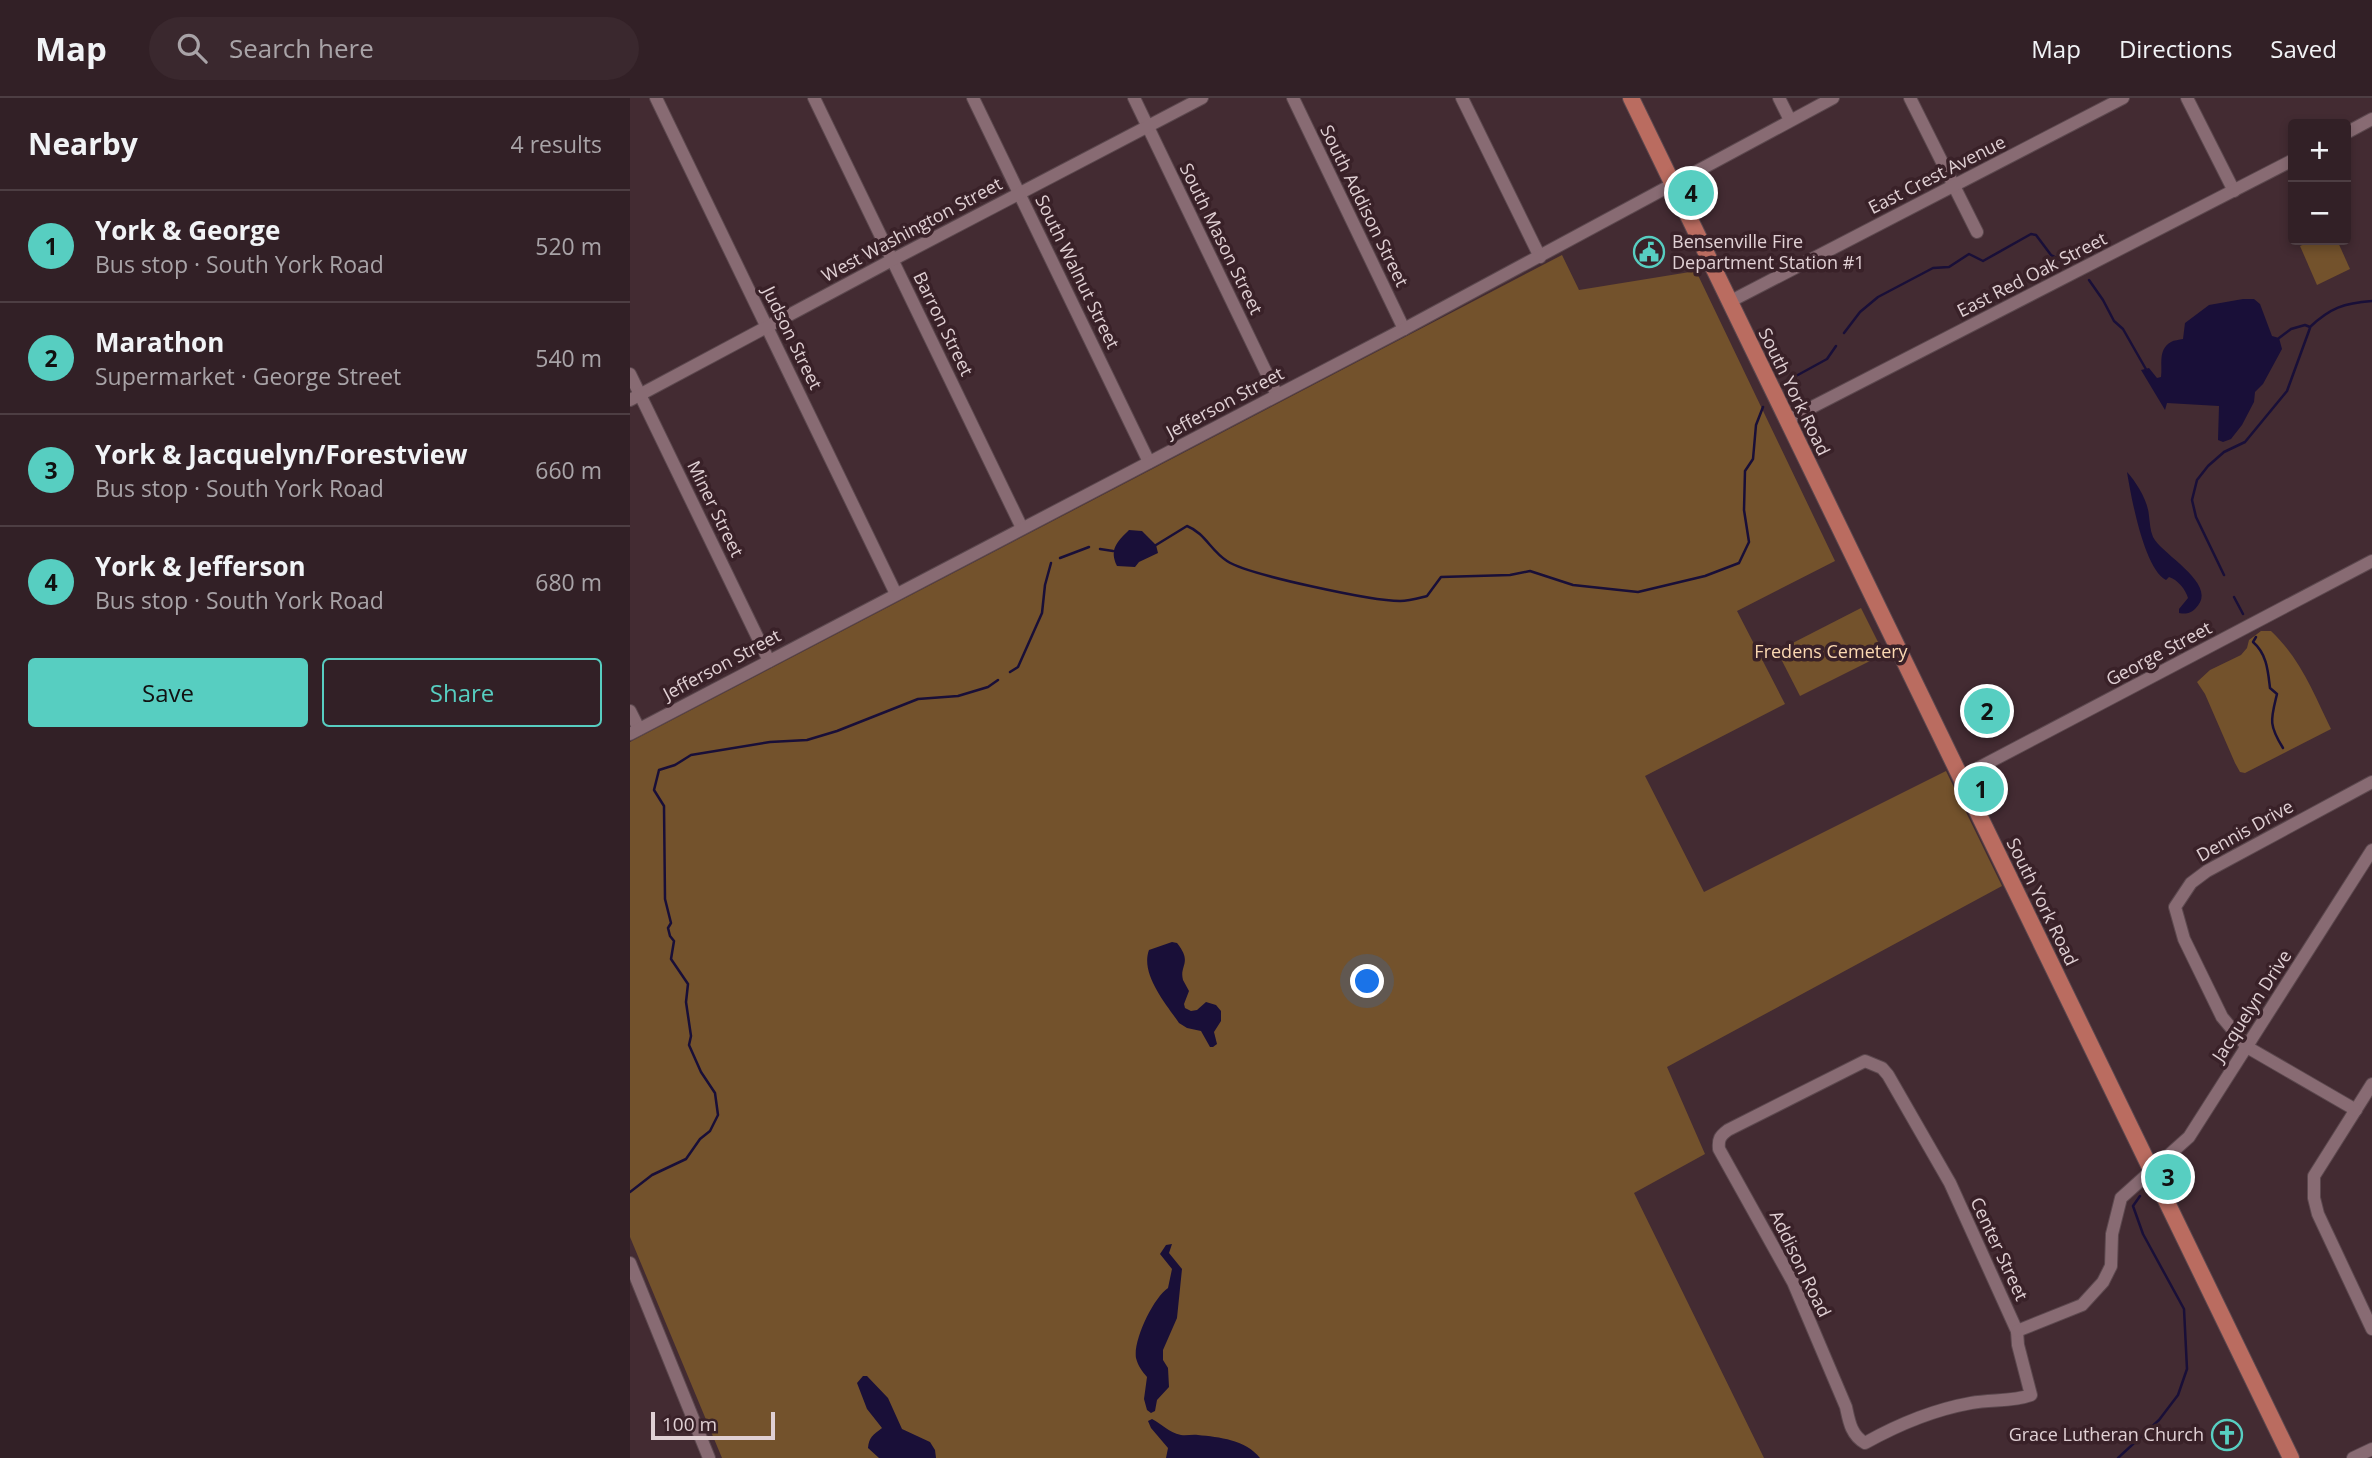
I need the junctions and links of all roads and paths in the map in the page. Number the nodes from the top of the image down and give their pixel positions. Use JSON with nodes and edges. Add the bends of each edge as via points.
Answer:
{"nodes":[{"id":1,"x":656,"y":98,"type":"edge"},
{"id":2,"x":814,"y":98,"type":"edge"},
{"id":3,"x":973,"y":98,"type":"edge"},
{"id":4,"x":1134,"y":98,"type":"edge"},
{"id":5,"x":1202,"y":98,"type":"edge"},
{"id":6,"x":1293,"y":98,"type":"edge"},
{"id":7,"x":1462,"y":98,"type":"edge"},
{"id":8,"x":1631,"y":98,"type":"edge"},
{"id":9,"x":1779,"y":98,"type":"edge"},
{"id":10,"x":1833,"y":98,"type":"edge"},
{"id":11,"x":1910,"y":98,"type":"edge"},
{"id":12,"x":2123,"y":98,"type":"edge"},
{"id":13,"x":2187,"y":98,"type":"edge"},
{"id":14,"x":2372,"y":119,"type":"edge"},
{"id":15,"x":1790,"y":120,"type":"junction"},
{"id":16,"x":1147,"y":127,"type":"junction"},
{"id":17,"x":2351,"y":130,"type":"edge"},
{"id":18,"x":2288,"y":163,"type":"edge"},
{"id":19,"x":1674,"y":185,"type":"junction"},
{"id":20,"x":1954,"y":186,"type":"junction"},
{"id":21,"x":2234,"y":191,"type":"junction"},
{"id":22,"x":1019,"y":193,"type":"junction"},
{"id":23,"x":1977,"y":232,"type":"dead end"},
{"id":24,"x":1540,"y":257,"type":"junction"},
{"id":25,"x":892,"y":260,"type":"junction"},
{"id":26,"x":1729,"y":302,"type":"junction"},
{"id":27,"x":767,"y":326,"type":"junction"},
{"id":28,"x":1404,"y":329,"type":"junction"},
{"id":29,"x":630,"y":374,"type":"edge"},
{"id":30,"x":1277,"y":395,"type":"junction"},
{"id":31,"x":635,"y":398,"type":"edge"},
{"id":32,"x":1787,"y":420,"type":"junction"},
{"id":33,"x":1149,"y":462,"type":"junction"},
{"id":34,"x":1022,"y":528,"type":"junction"},
{"id":35,"x":2372,"y":561,"type":"edge"},
{"id":36,"x":896,"y":594,"type":"junction"},
{"id":37,"x":769,"y":660,"type":"junction"},
{"id":38,"x":630,"y":711,"type":"edge"},
{"id":39,"x":634,"y":731,"type":"edge"},
{"id":40,"x":1961,"y":778,"type":"junction"},
{"id":41,"x":2372,"y":782,"type":"edge"},
{"id":42,"x":2372,"y":850,"type":"edge"},
{"id":43,"x":2247,"y":1047,"type":"junction"},
{"id":44,"x":2372,"y":1084,"type":"edge"},
{"id":45,"x":2356,"y":1110,"type":"junction"},
{"id":46,"x":1719,"y":1139,"type":"joint"},
{"id":47,"x":2150,"y":1171,"type":"junction"},
{"id":48,"x":630,"y":1263,"type":"edge"},
{"id":49,"x":2372,"y":1329,"type":"edge"},
{"id":50,"x":2017,"y":1331,"type":"junction"},
{"id":51,"x":1975,"y":1402,"type":"joint"},
{"id":52,"x":2372,"y":1449,"type":"edge"},
{"id":53,"x":709,"y":1458,"type":"edge"},
{"id":54,"x":2291,"y":1458,"type":"edge"},
{"id":55,"x":2353,"y":1458,"type":"edge"}],
"edges":[{"from":1,"to":27,"type":"street","name":"Judson Street"},
{"from":2,"to":25,"type":"street","name":"Barron Street"},
{"from":3,"to":22,"type":"street","name":"South Walnut Street"},
{"from":4,"to":16,"type":"street","name":"South Mason Street"},
{"from":5,"to":16,"type":"street","name":"West Washington Street"},
{"from":6,"to":28,"type":"street","name":"South Addison Street"},
{"from":7,"to":24,"type":"street"},
{"from":8,"to":19,"type":"main road","name":"South York Road"},
{"from":9,"to":15,"type":"street"},
{"from":10,"to":15,"type":"street","name":"Jefferson Street"},
{"from":11,"to":20,"type":"street"},
{"from":12,"to":20,"type":"street","name":"East Crest Avenue"},
{"from":13,"to":21,"type":"street"},
{"from":14,"to":17,"type":"street"},
{"from":15,"to":19,"type":"street","name":"Jefferson Street"},
{"from":16,"to":22,"type":"street","name":"West Washington Street"},
{"from":16,"to":30,"type":"street","name":"South Mason Street"},
{"from":18,"to":21,"type":"street","name":"East Red Oak Street"},
{"from":19,"to":24,"type":"street","name":"Jefferson Street"},
{"from":19,"to":26,"type":"main road","name":"South York Road"},
{"from":20,"to":23,"type":"street"},
{"from":20,"to":26,"type":"street","name":"East Crest Avenue"},
{"from":21,"to":32,"type":"street","name":"East Red Oak Street"},
{"from":22,"to":25,"type":"street","name":"West Washington Street"},
{"from":22,"to":33,"type":"street","name":"South Walnut Street"},
{"from":24,"to":28,"type":"street","name":"Jefferson Street"},
{"from":25,"to":27,"type":"street","name":"West Washington Street"},
{"from":25,"to":34,"type":"street","name":"Barron Street"},
{"from":26,"to":32,"type":"main road","name":"South York Road"},
{"from":27,"to":31,"type":"street","name":"West Washington Street"},
{"from":27,"to":36,"type":"street","name":"Judson Street"},
{"from":28,"to":30,"type":"street","name":"Jefferson Street"},
{"from":29,"to":31,"type":"street","name":"Miner Street"},
{"from":30,"to":33,"type":"street","name":"Jefferson Street"},
{"from":31,"to":37,"type":"street","name":"Miner Street"},
{"from":32,"to":40,"type":"main road","name":"South York Road"},
{"from":33,"to":34,"type":"street","name":"Jefferson Street"},
{"from":34,"to":36,"type":"street","name":"Jefferson Street"},
{"from":35,"to":40,"type":"street","name":"George Street"},
{"from":36,"to":37,"type":"street","name":"Jefferson Street"},
{"from":37,"to":39,"type":"street","name":"Jefferson Street"},
{"from":38,"to":39,"type":"street"},
{"from":40,"to":47,"type":"main road","name":"South York Road"},
{"from":41,"to":43,"type":"street","name":"Dennis Drive","via":[[2207,871],[2191,883],[2175,907],[2184,939],[2222,1017]]},
{"from":42,"to":43,"type":"street","name":"Jacquelyn Drive"},
{"from":43,"to":45,"type":"street","name":"Dennis Drive"},
{"from":43,"to":47,"type":"street","name":"Jacquelyn Drive","via":[[2189,1138]]},
{"from":44,"to":45,"type":"street"},
{"from":45,"to":49,"type":"street","via":[[2314,1176],[2314,1198]]},
{"from":46,"to":50,"type":"street","name":"Center Street","via":[[1728,1130],[1865,1061],[1882,1068],[1950,1183]]},
{"from":46,"to":51,"type":"street","name":"Addison Road","via":[[1719,1149],[1793,1282],[1857,1438],[1865,1443],[1936,1410]]},
{"from":47,"to":50,"type":"street","name":"Jacquelyn Drive","via":[[2120,1198],[2111,1266],[2093,1294],[2074,1309]]},
{"from":47,"to":54,"type":"main road","name":"South York Road"},
{"from":48,"to":53,"type":"street"},
{"from":50,"to":51,"type":"street","name":"Center Street","via":[[2031,1395]]},
{"from":52,"to":55,"type":"street"}]}
